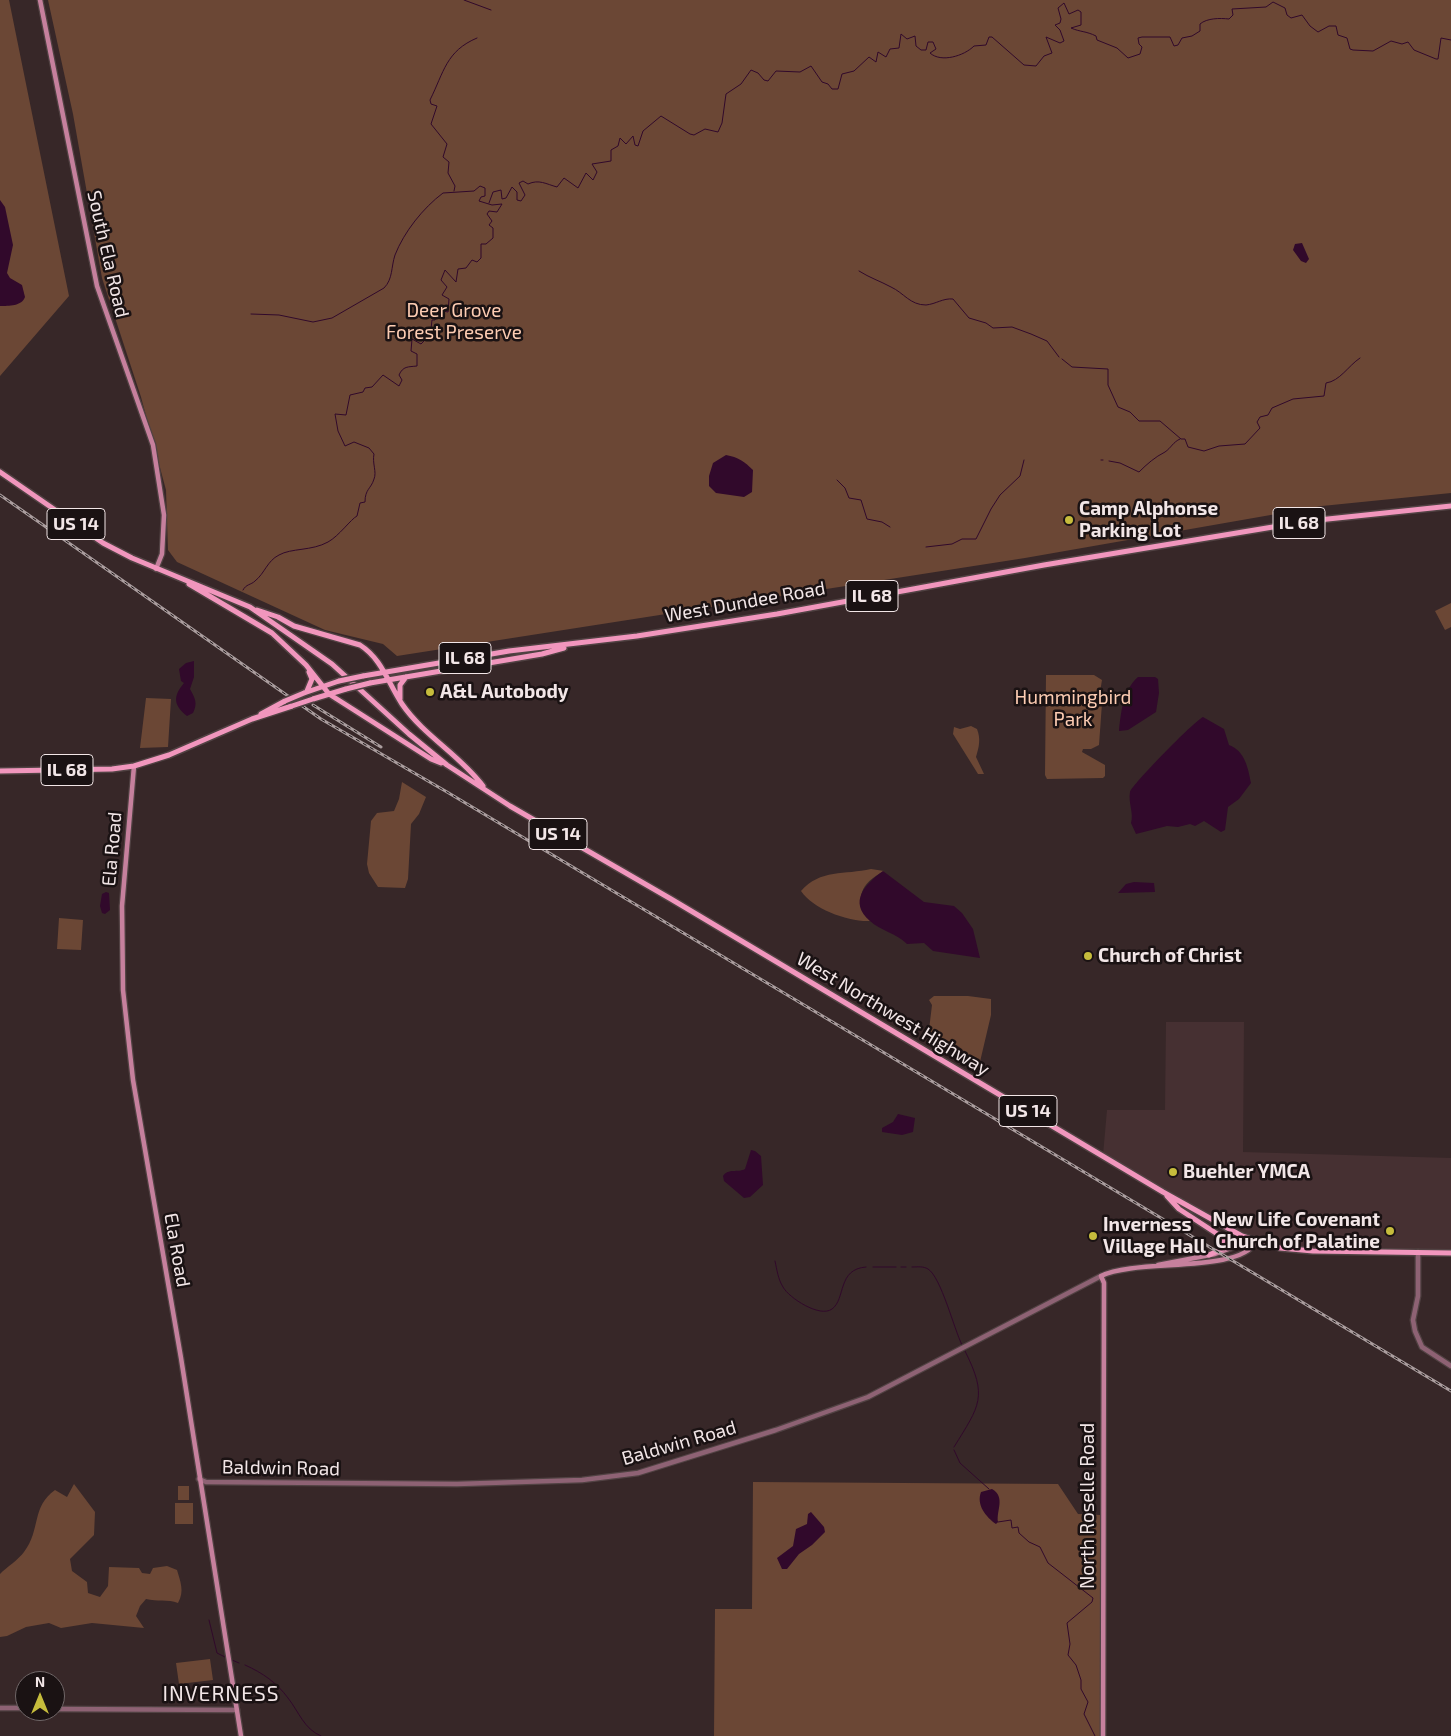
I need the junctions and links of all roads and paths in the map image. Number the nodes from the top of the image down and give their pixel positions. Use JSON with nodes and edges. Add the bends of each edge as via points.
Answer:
{"nodes":[{"id":1,"x":40,"y":0,"type":"edge"},
{"id":2,"x":0,"y":472,"type":"edge"},
{"id":3,"x":1451,"y":506,"type":"edge"},
{"id":4,"x":156,"y":569,"type":"junction"},
{"id":5,"x":174,"y":575,"type":"junction"},
{"id":6,"x":250,"y":607,"type":"junction"},
{"id":7,"x":577,"y":644,"type":"junction"},
{"id":8,"x":306,"y":665,"type":"junction"},
{"id":9,"x":384,"y":671,"type":"junction"},
{"id":10,"x":406,"y":677,"type":"junction"},
{"id":11,"x":388,"y":680,"type":"junction"},
{"id":12,"x":323,"y":687,"type":"junction"},
{"id":13,"x":304,"y":693,"type":"junction"},
{"id":14,"x":329,"y":694,"type":"junction"},
{"id":15,"x":401,"y":702,"type":"junction"},
{"id":16,"x":252,"y":719,"type":"junction"},
{"id":17,"x":447,"y":765,"type":"junction"},
{"id":18,"x":134,"y":766,"type":"junction"},
{"id":19,"x":0,"y":770,"type":"edge"},
{"id":20,"x":487,"y":790,"type":"junction"},
{"id":21,"x":1163,"y":1192,"type":"junction"},
{"id":22,"x":1256,"y":1242,"type":"junction"},
{"id":23,"x":1418,"y":1252,"type":"junction"},
{"id":24,"x":1451,"y":1253,"type":"edge"},
{"id":25,"x":1208,"y":1256,"type":"junction"},
{"id":26,"x":1156,"y":1265,"type":"junction"},
{"id":27,"x":1101,"y":1276,"type":"junction"},
{"id":28,"x":1451,"y":1366,"type":"edge"},
{"id":29,"x":199,"y":1479,"type":"junction"},
{"id":30,"x":0,"y":1708,"type":"edge"},
{"id":31,"x":15,"y":1708,"type":"edge"},
{"id":32,"x":65,"y":1709,"type":"edge"},
{"id":33,"x":237,"y":1710,"type":"junction"},
{"id":34,"x":241,"y":1736,"type":"edge"},
{"id":35,"x":1103,"y":1736,"type":"edge"}],
"edges":[{"from":1,"to":4,"type":"main road","name":"South Ela Road","via":[[97,286],[153,445],[164,515],[162,554]]},
{"from":2,"to":4,"type":"main road","number":"US 14","via":[[104,543]]},
{"from":3,"to":7,"type":"main road","name":"West Dundee Road","number":"IL 68","via":[[1309,521],[777,614]]},
{"from":4,"to":5,"type":"main road","number":"US 14"},
{"from":5,"to":6,"type":"main road","number":"US 14"},
{"from":5,"to":8,"type":"main road","via":[[262,626]]},
{"from":6,"to":9,"type":"main road","via":[[294,626],[360,645],[369,651]]},
{"from":6,"to":17,"type":"main road","name":"West Northwest Highway","number":"US 14","via":[[309,647]]},
{"from":7,"to":9,"type":"main road","name":"West Dundee Road","number":"IL 68"},
{"from":7,"to":10,"type":"main road","name":"West Dundee Road","number":"IL 68","via":[[542,654]]},
{"from":8,"to":12,"type":"main road"},
{"from":8,"to":13,"type":"main road","via":[[312,679]]},
{"from":9,"to":11,"type":"main road"},
{"from":9,"to":12,"type":"main road","name":"West Dundee Road","number":"IL 68","bridge":true},
{"from":10,"to":11,"type":"main road","name":"West Dundee Road","number":"IL 68"},
{"from":10,"to":15,"type":"main road","via":[[400,685]]},
{"from":11,"to":14,"type":"main road","name":"West Dundee Road","number":"IL 68","bridge":true},
{"from":11,"to":15,"type":"main road"},
{"from":12,"to":13,"type":"main road","number":"IL 68"},
{"from":12,"to":14,"type":"main road"},
{"from":13,"to":16,"type":"main road","number":"IL 68","bridge":true},
{"from":14,"to":16,"type":"main road","number":"IL 68","bridge":true},
{"from":14,"to":17,"type":"main road","via":[[431,759]]},
{"from":15,"to":20,"type":"main road","via":[[415,720],[470,768]]},
{"from":16,"to":18,"type":"main road","number":"IL 68","via":[[169,755]]},
{"from":17,"to":20,"type":"main road","name":"West Northwest Highway","number":"US 14"},
{"from":18,"to":19,"type":"main road","number":"IL 68"},
{"from":18,"to":29,"type":"main road","name":"Ela Road","via":[[122,906],[123,990],[133,1080]]},
{"from":20,"to":21,"type":"main road","name":"West Northwest Highway","number":"US 14"},
{"from":21,"to":22,"type":"main road","name":"West Northwest Highway","number":"US 14"},
{"from":21,"to":25,"type":"main road","via":[[1179,1209],[1225,1239],[1222,1249]]},
{"from":22,"to":23,"type":"main road","name":"West Northwest Highway","number":"US 14","via":[[1294,1250]]},
{"from":22,"to":25,"type":"main road"},
{"from":22,"to":26,"type":"main road","via":[[1252,1249],[1229,1259]]},
{"from":23,"to":24,"type":"main road","name":"West Northwest Highway","number":"US 14"},
{"from":23,"to":28,"type":"street","via":[[1414,1331],[1422,1347]]},
{"from":25,"to":26,"type":"main road"},
{"from":26,"to":27,"type":"main road","via":[[1124,1268]]},
{"from":27,"to":29,"type":"street","name":"Baldwin Road","via":[[868,1397],[638,1473],[582,1480],[457,1484],[211,1482]]},
{"from":27,"to":35,"type":"main road","name":"North Roselle Road","via":[[1104,1283]]},
{"from":29,"to":33,"type":"main road","name":"Ela Road"},
{"from":30,"to":31,"type":"street"},
{"from":32,"to":33,"type":"street"},
{"from":33,"to":34,"type":"main road","name":"Ela Road"}]}
